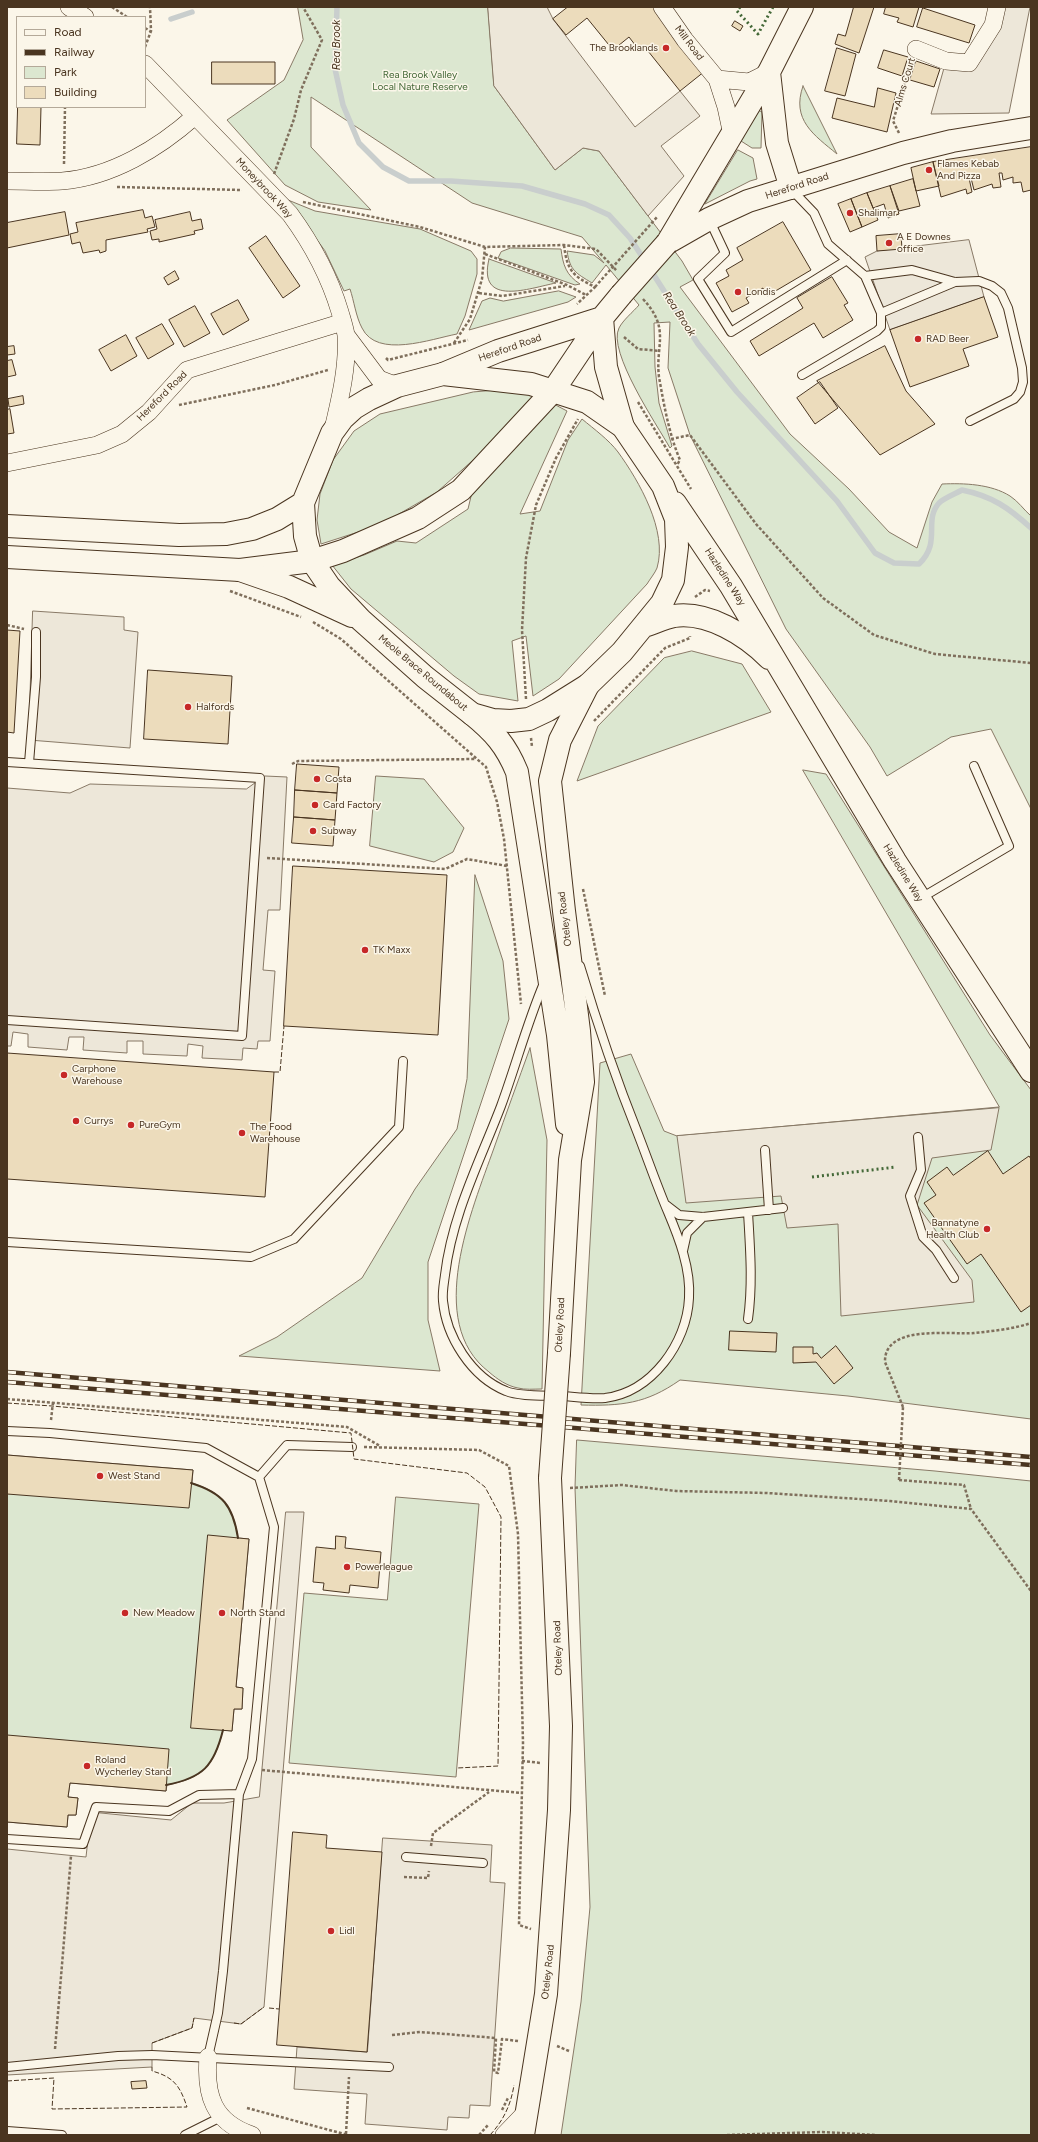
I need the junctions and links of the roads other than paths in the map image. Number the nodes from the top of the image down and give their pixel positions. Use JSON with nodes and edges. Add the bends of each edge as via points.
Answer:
{"nodes":[{"id":1,"x":69,"y":7,"type":"edge"},
{"id":2,"x":662,"y":7,"type":"edge"},
{"id":3,"x":802,"y":7,"type":"edge"},
{"id":4,"x":997,"y":7,"type":"edge"},
{"id":5,"x":83,"y":16,"type":"edge"},
{"id":6,"x":916,"y":49,"type":"road end"},
{"id":7,"x":146,"y":65,"type":"edge"},
{"id":8,"x":770,"y":72,"type":"junction"},
{"id":9,"x":717,"y":79,"type":"junction"},
{"id":10,"x":195,"y":116,"type":"junction"},
{"id":11,"x":1031,"y":128,"type":"edge"},
{"id":12,"x":732,"y":135,"type":"junction"},
{"id":13,"x":7,"y":181,"type":"edge"},
{"id":14,"x":791,"y":188,"type":"junction"},
{"id":15,"x":709,"y":219,"type":"junction"},
{"id":16,"x":667,"y":243,"type":"junction"},
{"id":17,"x":847,"y":260,"type":"junction"},
{"id":18,"x":865,"y":276,"type":"junction"},
{"id":19,"x":955,"y":282,"type":"junction"},
{"id":20,"x":881,"y":313,"type":"junction"},
{"id":21,"x":602,"y":318,"type":"junction"},
{"id":22,"x":344,"y":329,"type":"junction"},
{"id":23,"x":443,"y":374,"type":"junction"},
{"id":24,"x":802,"y":376,"type":"dead end"},
{"id":25,"x":397,"y":386,"type":"junction"},
{"id":26,"x":553,"y":391,"type":"junction"},
{"id":27,"x":970,"y":421,"type":"dead end"},
{"id":28,"x":622,"y":427,"type":"junction"},
{"id":29,"x":332,"y":433,"type":"junction"},
{"id":30,"x":7,"y":463,"type":"edge"},
{"id":31,"x":663,"y":486,"type":"junction"},
{"id":32,"x":303,"y":503,"type":"junction"},
{"id":33,"x":7,"y":526,"type":"edge"},
{"id":34,"x":7,"y":557,"type":"edge"},
{"id":35,"x":312,"y":561,"type":"junction"},
{"id":36,"x":240,"y":570,"type":"junction"},
{"id":37,"x":360,"y":620,"type":"junction"},
{"id":38,"x":644,"y":626,"type":"junction"},
{"id":39,"x":36,"y":632,"type":"dead end"},
{"id":40,"x":783,"y":672,"type":"junction"},
{"id":41,"x":588,"y":685,"type":"junction"},
{"id":42,"x":472,"y":714,"type":"junction"},
{"id":43,"x":7,"y":762,"type":"edge"},
{"id":44,"x":29,"y":763,"type":"junction"},
{"id":45,"x":974,"y":766,"type":"dead end"},
{"id":46,"x":919,"y":899,"type":"junction"},
{"id":47,"x":564,"y":911,"type":"junction"},
{"id":48,"x":548,"y":974,"type":"junction"},
{"id":49,"x":7,"y":1020,"type":"edge"},
{"id":50,"x":403,"y":1061,"type":"dead end"},
{"id":51,"x":1031,"y":1071,"type":"edge"},
{"id":52,"x":918,"y":1137,"type":"dead end"},
{"id":53,"x":765,"y":1150,"type":"dead end"},
{"id":54,"x":570,"y":1160,"type":"junction"},
{"id":55,"x":665,"y":1204,"type":"junction"},
{"id":56,"x":784,"y":1208,"type":"dead end"},
{"id":57,"x":769,"y":1210,"type":"junction"},
{"id":58,"x":748,"y":1212,"type":"junction"},
{"id":59,"x":703,"y":1217,"type":"junction"},
{"id":60,"x":7,"y":1242,"type":"edge"},
{"id":61,"x":682,"y":1254,"type":"junction"},
{"id":62,"x":954,"y":1278,"type":"dead end"},
{"id":63,"x":748,"y":1319,"type":"dead end"},
{"id":64,"x":7,"y":1431,"type":"edge"},
{"id":65,"x":352,"y":1447,"type":"dead end"},
{"id":66,"x":259,"y":1477,"type":"junction"},
{"id":67,"x":239,"y":1794,"type":"junction"},
{"id":68,"x":7,"y":1839,"type":"edge"},
{"id":69,"x":406,"y":1857,"type":"dead end"},
{"id":70,"x":483,"y":1863,"type":"dead end"},
{"id":71,"x":208,"y":2057,"type":"junction"},
{"id":72,"x":390,"y":2067,"type":"dead end"},
{"id":73,"x":7,"y":2068,"type":"edge"},
{"id":74,"x":527,"y":2111,"type":"junction"},
{"id":75,"x":221,"y":2117,"type":"junction"},
{"id":76,"x":7,"y":2131,"type":"edge"},
{"id":77,"x":62,"y":2135,"type":"edge"},
{"id":78,"x":185,"y":2135,"type":"edge"},
{"id":79,"x":252,"y":2135,"type":"edge"},
{"id":80,"x":504,"y":2135,"type":"edge"},
{"id":81,"x":523,"y":2135,"type":"edge"}],
"edges":[{"from":1,"to":5,"type":"street"},
{"from":2,"to":9,"type":"street","name":"Mill Road"},
{"from":3,"to":8,"type":"main road"},
{"from":4,"to":6,"type":"street","name":"Alms Court","via":[[993,25],[969,63],[946,61]]},
{"from":7,"to":10,"type":"street","name":"Moneybrook Way"},
{"from":8,"to":9,"type":"street","via":[[749,82]]},
{"from":8,"to":12,"type":"main road"},
{"from":8,"to":14,"type":"main road","via":[[778,143]]},
{"from":9,"to":12,"type":"street","name":"Mill Road"},
{"from":10,"to":13,"type":"street","via":[[176,133],[140,156],[89,176],[63,181]]},
{"from":10,"to":22,"type":"street","name":"Moneybrook Way","via":[[290,214],[308,238],[334,291]]},
{"from":11,"to":14,"type":"main road","name":"Hereford Road","via":[[903,152]]},
{"from":12,"to":16,"type":"main road"},
{"from":14,"to":15,"type":"main road","name":"Hereford Road","via":[[748,201]]},
{"from":14,"to":17,"type":"lane","via":[[814,213],[828,244]]},
{"from":15,"to":16,"type":"main road","name":"Hereford Road"},
{"from":15,"to":17,"type":"lane","via":[[725,253],[698,279],[731,332]]},
{"from":16,"to":21,"type":"main road","name":"Hereford Road","bridge":true},
{"from":17,"to":18,"type":"lane"},
{"from":18,"to":19,"type":"lane","via":[[912,270]]},
{"from":18,"to":20,"type":"lane"},
{"from":19,"to":20,"type":"lane"},
{"from":19,"to":27,"type":"lane","via":[[979,281],[1001,293],[1008,308],[1022,368],[1023,382],[1020,392],[1014,399]]},
{"from":20,"to":24,"type":"lane","via":[[881,327],[878,331]]},
{"from":21,"to":23,"type":"main road","name":"Hereford Road","via":[[498,351]]},
{"from":21,"to":26,"type":"main road"},
{"from":21,"to":28,"type":"main road","via":[[606,367]]},
{"from":22,"to":25,"type":"street","name":"Moneybrook Way","via":[[379,380]]},
{"from":22,"to":29,"type":"street","name":"Moneybrook Way","via":[[342,394]]},
{"from":22,"to":30,"type":"street","name":"Hereford Road","via":[[186,370],[149,412],[122,434],[98,445]]},
{"from":23,"to":25,"type":"main road","name":"Meole Brace Roundabout"},
{"from":23,"to":26,"type":"main road","name":"Meole Brace Roundabout","via":[[532,384]]},
{"from":25,"to":29,"type":"main road","name":"Meole Brace Roundabout","via":[[354,408]]},
{"from":26,"to":28,"type":"main road","name":"Meole Brace Roundabout","via":[[587,402]]},
{"from":26,"to":35,"type":"main road","via":[[462,490],[418,518],[343,551]]},
{"from":28,"to":31,"type":"main road","name":"Meole Brace Roundabout"},
{"from":29,"to":32,"type":"main road","name":"Meole Brace Roundabout"},
{"from":31,"to":38,"type":"main road","name":"Meole Brace Roundabout","via":[[676,520],[677,547],[672,580],[662,603]]},
{"from":31,"to":40,"type":"main road","name":"Hazledine Way","via":[[731,586]]},
{"from":32,"to":33,"type":"main road","via":[[277,519],[252,529],[226,534],[179,535]]},
{"from":32,"to":35,"type":"main road","name":"Meole Brace Roundabout","via":[[305,536]]},
{"from":34,"to":36,"type":"main road"},
{"from":35,"to":36,"type":"main road"},
{"from":35,"to":37,"type":"main road","name":"Meole Brace Roundabout","via":[[329,586]]},
{"from":36,"to":37,"type":"main road","via":[[288,587]]},
{"from":37,"to":42,"type":"main road","name":"Meole Brace Roundabout"},
{"from":38,"to":40,"type":"main road","name":"Hazledine Way","via":[[674,616],[701,617],[718,623],[761,650]]},
{"from":38,"to":41,"type":"main road","name":"Meole Brace Roundabout"},
{"from":39,"to":44,"type":"lane","via":[[36,676]]},
{"from":40,"to":46,"type":"main road","name":"Hazledine Way"},
{"from":41,"to":42,"type":"main road","name":"Meole Brace Roundabout","via":[[529,719],[493,720]]},
{"from":41,"to":47,"type":"main road","name":"Oteley Road","via":[[560,740],[550,781]]},
{"from":42,"to":48,"type":"main road","name":"Oteley Road","via":[[492,730],[504,746],[517,772]]},
{"from":43,"to":44,"type":"lane"},
{"from":44,"to":49,"type":"lane","via":[[260,778],[242,1036]]},
{"from":45,"to":46,"type":"lane","via":[[1009,846]]},
{"from":46,"to":51,"type":"main road","name":"Hazledine Way"},
{"from":47,"to":54,"type":"main road","name":"Oteley Road","via":[[583,1082]]},
{"from":47,"to":55,"type":"lane","via":[[608,1056]]},
{"from":48,"to":54,"type":"main road","name":"Oteley Road","via":[[565,1084]]},
{"from":48,"to":61,"type":"lane","via":[[529,1019],[502,1104],[458,1214],[447,1255],[442,1299],[450,1334],[472,1366],[506,1392],[605,1398],[632,1390],[654,1374],[669,1355],[688,1315],[690,1294]]},
{"from":50,"to":60,"type":"lane","via":[[398,1127],[294,1239],[251,1257]]},
{"from":52,"to":62,"type":"lane","via":[[921,1170],[910,1196],[923,1237],[936,1250]]},
{"from":53,"to":57,"type":"lane"},
{"from":54,"to":74,"type":"main road","name":"Oteley Road","bridge":true,"via":[[550,1478],[561,1726],[559,1810],[552,1932],[540,2038]]},
{"from":55,"to":59,"type":"lane","via":[[679,1215]]},
{"from":55,"to":61,"type":"lane","via":[[675,1227]]},
{"from":56,"to":57,"type":"lane"},
{"from":57,"to":58,"type":"lane"},
{"from":58,"to":59,"type":"lane"},
{"from":58,"to":63,"type":"lane","via":[[751,1265]]},
{"from":59,"to":61,"type":"lane","via":[[687,1232]]},
{"from":64,"to":66,"type":"lane","via":[[206,1448]]},
{"from":65,"to":66,"type":"lane","via":[[287,1445]]},
{"from":66,"to":67,"type":"lane","via":[[274,1527],[252,1759]]},
{"from":67,"to":68,"type":"lane","via":[[199,1796],[169,1811],[96,1807],[83,1844]]},
{"from":67,"to":71,"type":"lane","via":[[223,1972],[218,2013]]},
{"from":69,"to":70,"type":"lane"},
{"from":71,"to":72,"type":"lane"},
{"from":71,"to":73,"type":"lane","via":[[118,2056]]},
{"from":71,"to":75,"type":"street","via":[[208,2090]]},
{"from":74,"to":80,"type":"street"},
{"from":74,"to":81,"type":"main road","name":"Oteley Road"},
{"from":75,"to":78,"type":"lane"},
{"from":75,"to":79,"type":"street","via":[[238,2130]]},
{"from":76,"to":77,"type":"lane"}]}
